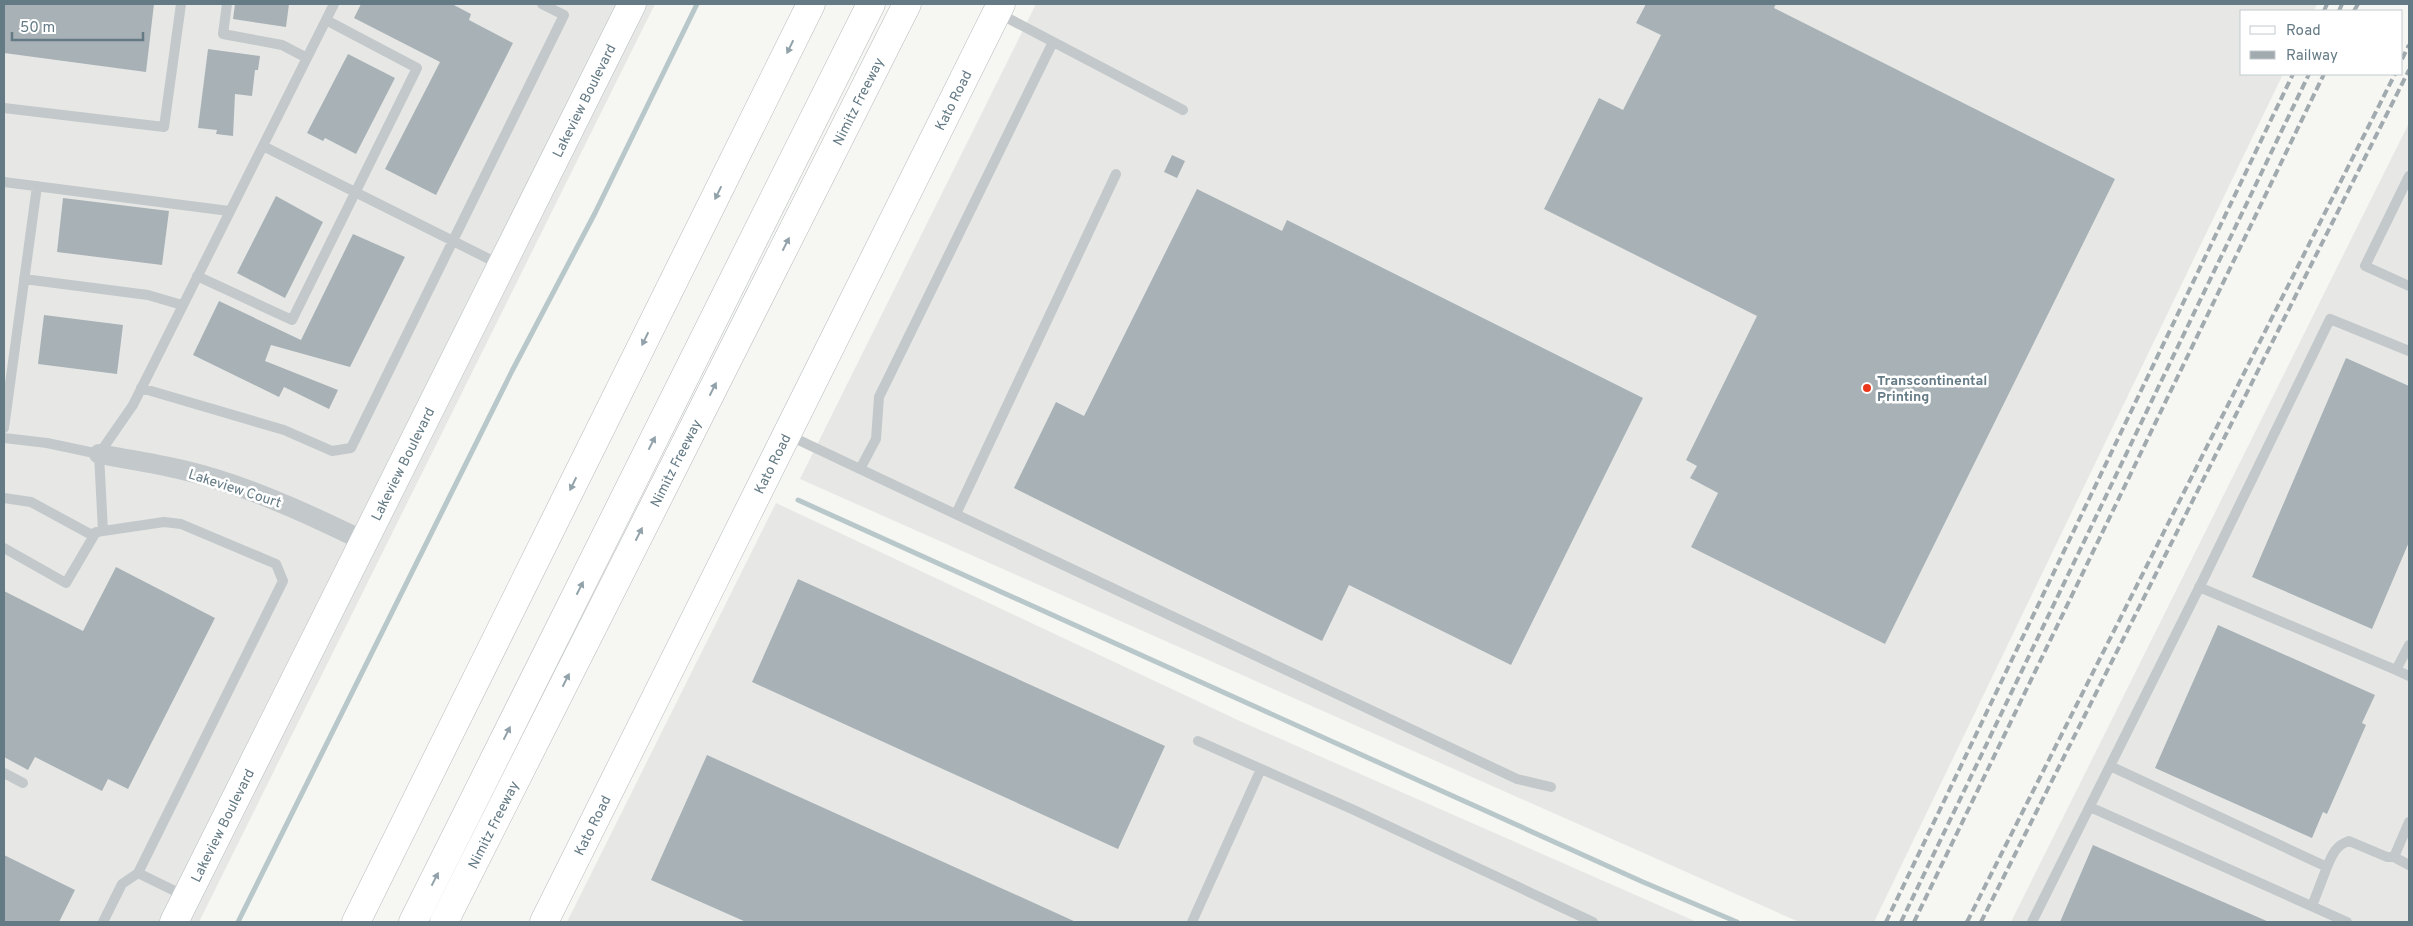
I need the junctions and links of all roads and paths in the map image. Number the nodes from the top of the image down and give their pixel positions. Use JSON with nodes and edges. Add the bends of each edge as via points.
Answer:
{"nodes":[{"id":1,"x":181,"y":4,"type":"edge"},
{"id":2,"x":227,"y":4,"type":"edge"},
{"id":3,"x":334,"y":4,"type":"edge"},
{"id":4,"x":542,"y":4,"type":"edge"},
{"id":5,"x":632,"y":4,"type":"edge"},
{"id":6,"x":812,"y":4,"type":"edge"},
{"id":7,"x":871,"y":4,"type":"edge"},
{"id":8,"x":907,"y":4,"type":"edge"},
{"id":9,"x":999,"y":8,"type":"edge"},
{"id":10,"x":326,"y":20,"type":"junction"},
{"id":11,"x":1053,"y":42,"type":"junction"},
{"id":12,"x":307,"y":58,"type":"junction"},
{"id":13,"x":4,"y":108,"type":"edge"},
{"id":14,"x":1183,"y":110,"type":"dead end"},
{"id":15,"x":263,"y":146,"type":"junction"},
{"id":16,"x":1116,"y":174,"type":"dead end"},
{"id":17,"x":2409,"y":176,"type":"edge"},
{"id":18,"x":4,"y":182,"type":"edge"},
{"id":19,"x":36,"y":186,"type":"junction"},
{"id":20,"x":356,"y":192,"type":"junction"},
{"id":21,"x":229,"y":211,"type":"junction"},
{"id":22,"x":453,"y":240,"type":"junction"},
{"id":23,"x":502,"y":266,"type":"junction"},
{"id":24,"x":196,"y":276,"type":"junction"},
{"id":25,"x":24,"y":279,"type":"junction"},
{"id":26,"x":2409,"y":285,"type":"edge"},
{"id":27,"x":182,"y":305,"type":"junction"},
{"id":28,"x":2409,"y":351,"type":"edge"},
{"id":29,"x":141,"y":388,"type":"junction"},
{"id":30,"x":4,"y":428,"type":"edge"},
{"id":31,"x":788,"y":434,"type":"junction"},
{"id":32,"x":4,"y":438,"type":"edge"},
{"id":33,"x":99,"y":454,"type":"junction"},
{"id":34,"x":860,"y":469,"type":"junction"},
{"id":35,"x":4,"y":498,"type":"edge"},
{"id":36,"x":956,"y":514,"type":"junction"},
{"id":37,"x":100,"y":532,"type":"junction"},
{"id":38,"x":364,"y":542,"type":"junction"},
{"id":39,"x":4,"y":548,"type":"edge"},
{"id":40,"x":2199,"y":588,"type":"junction"},
{"id":41,"x":2409,"y":645,"type":"edge"},
{"id":42,"x":2396,"y":670,"type":"junction"},
{"id":43,"x":2409,"y":676,"type":"edge"},
{"id":44,"x":1198,"y":741,"type":"dead end"},
{"id":45,"x":2110,"y":766,"type":"junction"},
{"id":46,"x":1261,"y":769,"type":"junction"},
{"id":47,"x":4,"y":774,"type":"edge"},
{"id":48,"x":24,"y":783,"type":"dead end"},
{"id":49,"x":1552,"y":787,"type":"dead end"},
{"id":50,"x":2090,"y":807,"type":"junction"},
{"id":51,"x":2409,"y":822,"type":"edge"},
{"id":52,"x":2394,"y":857,"type":"junction"},
{"id":53,"x":2409,"y":865,"type":"edge"},
{"id":54,"x":2327,"y":867,"type":"junction"},
{"id":55,"x":138,"y":873,"type":"junction"},
{"id":56,"x":187,"y":897,"type":"junction"},
{"id":57,"x":2312,"y":906,"type":"junction"},
{"id":58,"x":103,"y":922,"type":"edge"},
{"id":59,"x":174,"y":922,"type":"edge"},
{"id":60,"x":356,"y":922,"type":"edge"},
{"id":61,"x":413,"y":922,"type":"edge"},
{"id":62,"x":444,"y":922,"type":"edge"},
{"id":63,"x":544,"y":922,"type":"edge"},
{"id":64,"x":1192,"y":922,"type":"edge"},
{"id":65,"x":1590,"y":922,"type":"edge"},
{"id":66,"x":2032,"y":922,"type":"edge"},
{"id":67,"x":2347,"y":922,"type":"edge"}],
"edges":[{"from":1,"to":13,"type":"lane","via":[[164,127]]},
{"from":2,"to":12,"type":"lane","via":[[224,34],[282,45]]},
{"from":3,"to":10,"type":"lane"},
{"from":4,"to":22,"type":"lane","via":[[564,15]]},
{"from":5,"to":23,"type":"main road","name":"Lakeview Boulevard"},
{"from":6,"to":60,"type":"main road","one_way":true},
{"from":61,"to":7,"type":"main road","one_way":true},
{"from":62,"to":8,"type":"main road","name":"Nimitz Freeway","one_way":true},
{"from":9,"to":11,"type":"lane"},
{"from":9,"to":31,"type":"main road","name":"Kato Road"},
{"from":10,"to":12,"type":"lane"},
{"from":10,"to":20,"type":"lane","via":[[417,68]]},
{"from":11,"to":14,"type":"lane"},
{"from":11,"to":34,"type":"lane","via":[[879,397],[876,439]]},
{"from":12,"to":15,"type":"lane"},
{"from":15,"to":20,"type":"lane"},
{"from":15,"to":21,"type":"lane"},
{"from":16,"to":36,"type":"lane"},
{"from":17,"to":26,"type":"lane","via":[[2365,266]]},
{"from":18,"to":19,"type":"lane"},
{"from":19,"to":21,"type":"lane"},
{"from":19,"to":25,"type":"lane"},
{"from":20,"to":22,"type":"lane"},
{"from":20,"to":24,"type":"lane","via":[[292,320]]},
{"from":21,"to":24,"type":"lane"},
{"from":22,"to":23,"type":"lane"},
{"from":22,"to":29,"type":"lane","via":[[351,448],[332,451],[284,430]]},
{"from":23,"to":38,"type":"main road","name":"Lakeview Boulevard"},
{"from":24,"to":27,"type":"lane"},
{"from":25,"to":27,"type":"lane","via":[[148,295]]},
{"from":25,"to":30,"type":"lane"},
{"from":27,"to":29,"type":"lane"},
{"from":28,"to":40,"type":"lane","via":[[2330,319]]},
{"from":29,"to":33,"type":"lane"},
{"from":31,"to":34,"type":"lane"},
{"from":31,"to":63,"type":"main road","name":"Kato Road"},
{"from":32,"to":33,"type":"lane"},
{"from":33,"to":37,"type":"lane"},
{"from":33,"to":38,"type":"street","name":"Lakeview Court","via":[[215,478],[274,499]]},
{"from":34,"to":36,"type":"lane"},
{"from":35,"to":37,"type":"lane","via":[[31,502],[90,534]]},
{"from":36,"to":49,"type":"lane","via":[[1517,779]]},
{"from":37,"to":39,"type":"lane","via":[[66,583]]},
{"from":37,"to":55,"type":"lane","via":[[164,522],[181,524],[276,564],[283,581]]},
{"from":38,"to":56,"type":"main road","name":"Lakeview Boulevard"},
{"from":40,"to":42,"type":"lane"},
{"from":40,"to":45,"type":"lane"},
{"from":41,"to":42,"type":"lane"},
{"from":42,"to":43,"type":"lane"},
{"from":44,"to":46,"type":"lane"},
{"from":45,"to":50,"type":"lane"},
{"from":45,"to":54,"type":"lane"},
{"from":46,"to":64,"type":"lane"},
{"from":46,"to":65,"type":"lane"},
{"from":47,"to":48,"type":"lane"},
{"from":50,"to":57,"type":"lane"},
{"from":50,"to":66,"type":"lane"},
{"from":51,"to":52,"type":"lane"},
{"from":52,"to":53,"type":"lane"},
{"from":52,"to":54,"type":"lane","via":[[2349,841],[2333,852]]},
{"from":54,"to":57,"type":"lane"},
{"from":55,"to":56,"type":"lane"},
{"from":55,"to":58,"type":"lane","via":[[122,884]]},
{"from":56,"to":59,"type":"main road","name":"Lakeview Boulevard"},
{"from":57,"to":67,"type":"lane"}]}
